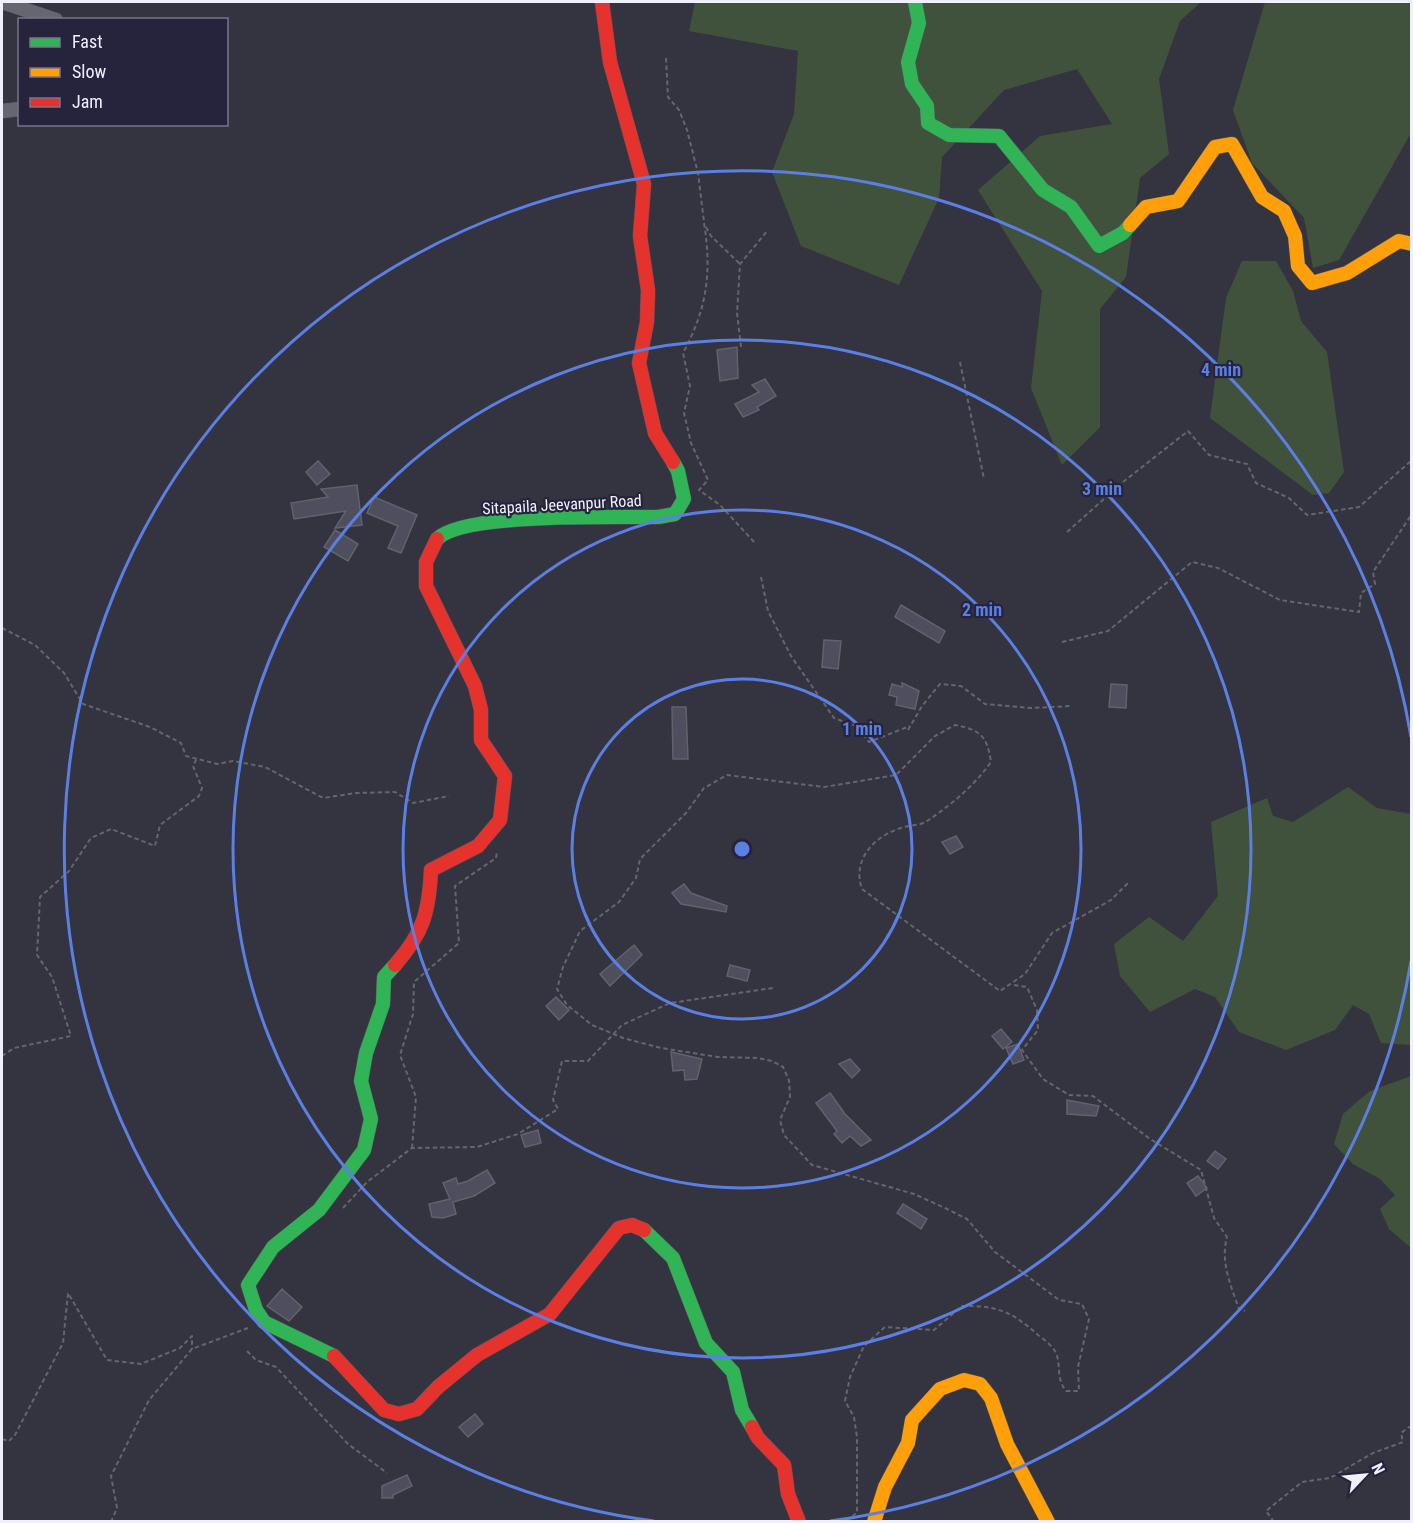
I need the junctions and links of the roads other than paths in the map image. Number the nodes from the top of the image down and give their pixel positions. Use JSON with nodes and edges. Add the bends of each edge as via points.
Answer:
{"nodes":[{"id":1,"x":2,"y":2,"type":"edge"},
{"id":2,"x":602,"y":2,"type":"edge"},
{"id":3,"x":915,"y":2,"type":"edge"},
{"id":4,"x":50,"y":18,"type":"edge"},
{"id":5,"x":18,"y":109,"type":"edge"},
{"id":6,"x":2,"y":111,"type":"edge"},
{"id":7,"x":1412,"y":244,"type":"edge"},
{"id":8,"x":799,"y":1521,"type":"edge"},
{"id":9,"x":874,"y":1521,"type":"edge"},
{"id":10,"x":1048,"y":1521,"type":"edge"}],
"edges":[{"from":1,"to":4,"type":"street"},
{"from":2,"to":8,"type":"street","name":"Sitapaila Jeevanpur Road","via":[[610,62],[645,184],[640,236],[647,301],[639,363],[655,432],[678,471],[684,499],[675,514],[658,517],[467,525],[442,534],[428,554],[425,581],[478,688],[483,720],[481,740],[505,776],[500,820],[478,846],[431,870],[430,909],[419,939],[384,977],[383,1004],[366,1053],[362,1081],[371,1119],[364,1150],[319,1210],[273,1247],[248,1285],[264,1322],[334,1356],[384,1410],[399,1414],[417,1409],[477,1355],[550,1314],[620,1228],[632,1225],[647,1231],[673,1258],[706,1343],[732,1372],[742,1410],[758,1438],[784,1465]]},
{"from":3,"to":7,"type":"street","via":[[919,23],[908,62],[912,84],[927,106],[928,123],[949,135],[999,136],[1043,190],[1071,207],[1099,246],[1123,233],[1146,207],[1178,201],[1215,147],[1232,144],[1262,197],[1284,211],[1295,236],[1298,266],[1312,284],[1367,264],[1399,241]]},
{"from":5,"to":6,"type":"street"},
{"from":9,"to":10,"type":"street","via":[[885,1487],[908,1443],[912,1420],[940,1389],[964,1380],[980,1384],[991,1398],[1007,1444]]}]}
